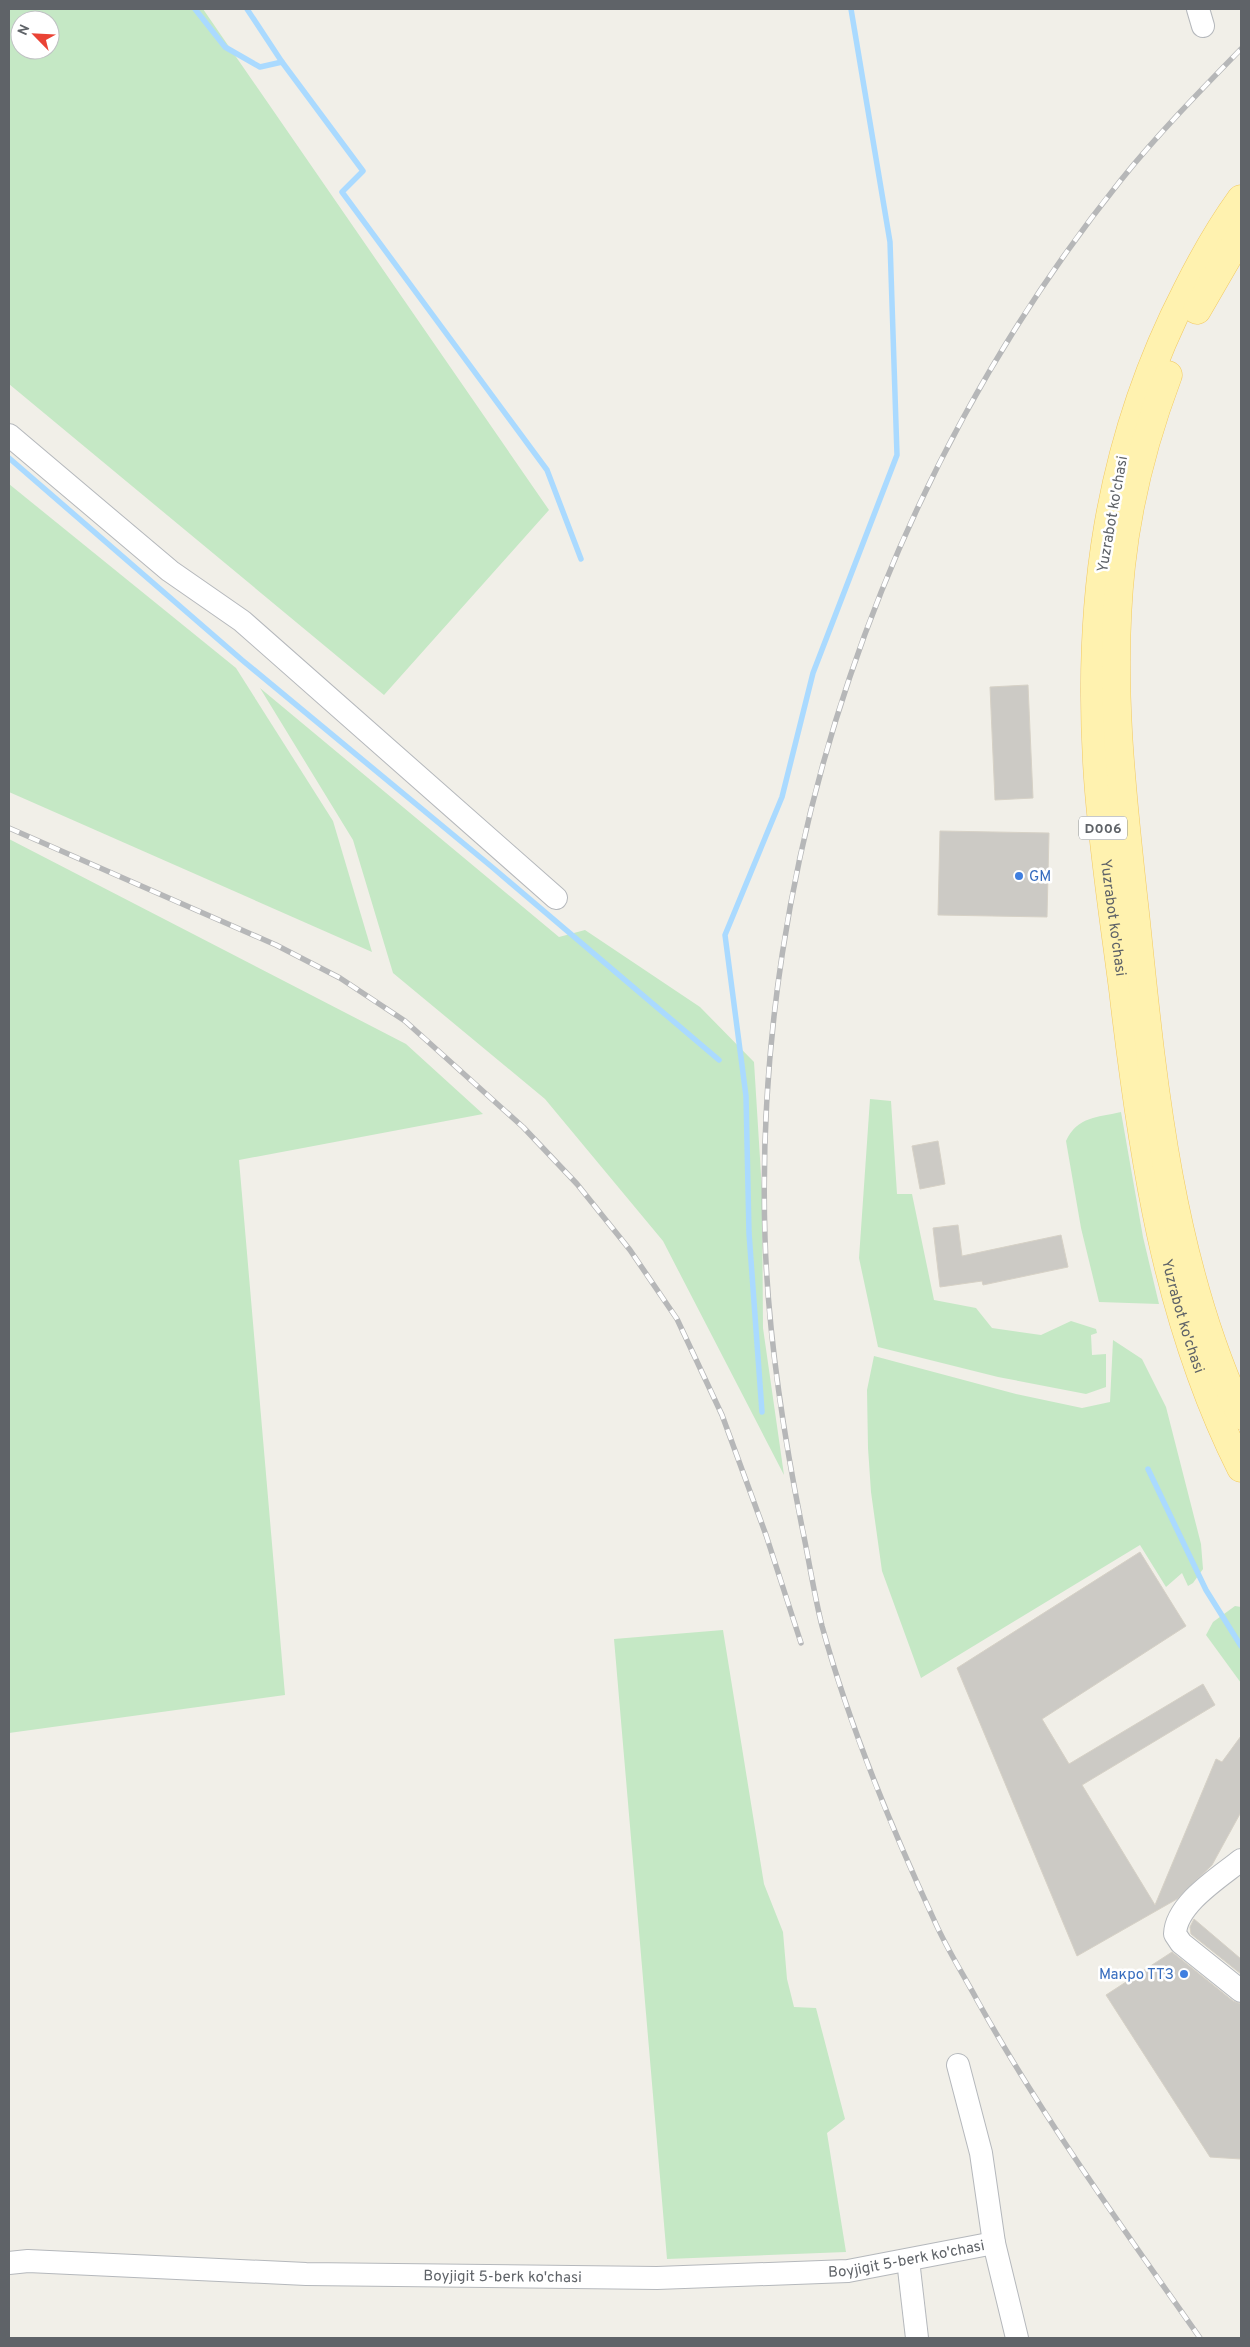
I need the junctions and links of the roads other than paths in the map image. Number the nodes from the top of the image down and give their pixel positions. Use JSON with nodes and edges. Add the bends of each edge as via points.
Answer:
{"nodes":[{"id":1,"x":1241,"y":199,"type":"edge"},
{"id":2,"x":1241,"y":234,"type":"edge"},
{"id":3,"x":9,"y":435,"type":"edge"},
{"id":4,"x":556,"y":898,"type":"dead end"},
{"id":5,"x":1241,"y":1415,"type":"edge"},
{"id":6,"x":1241,"y":1468,"type":"edge"},
{"id":7,"x":1241,"y":1860,"type":"edge"},
{"id":8,"x":1241,"y":1991,"type":"edge"},
{"id":9,"x":958,"y":2065,"type":"dead end"},
{"id":10,"x":994,"y":2243,"type":"junction"},
{"id":11,"x":908,"y":2260,"type":"junction"},
{"id":12,"x":9,"y":2263,"type":"edge"},
{"id":13,"x":917,"y":2338,"type":"edge"},
{"id":14,"x":1017,"y":2338,"type":"edge"}],
"edges":[{"from":1,"to":6,"type":"main road","name":"Yuzrabot ko'chasi","number":"D006","via":[[1207,253],[1165,334],[1126,440],[1106,534],[1098,606],[1095,690],[1102,821],[1150,1184],[1182,1319],[1211,1402]]},
{"from":2,"to":5,"type":"main road","name":"Yuzrabot ko'chasi","number":"D006","via":[[1182,341],[1158,401],[1139,465],[1121,567],[1116,676],[1128,855],[1166,1152],[1183,1240],[1198,1295],[1214,1349]]},
{"from":3,"to":4,"type":"street","via":[[170,571],[242,621]]},
{"from":7,"to":8,"type":"street","via":[[1196,1896],[1180,1918],[1175,1934],[1181,1943]]},
{"from":9,"to":10,"type":"street","via":[[981,2153]]},
{"from":10,"to":11,"type":"street","name":"Boyjigit 5-berk ko'chasi"},
{"from":10,"to":14,"type":"street"},
{"from":11,"to":12,"type":"street","name":"Boyjigit 5-berk ko'chasi","via":[[848,2271],[657,2278],[306,2274],[28,2261]]},
{"from":11,"to":13,"type":"street"}]}
